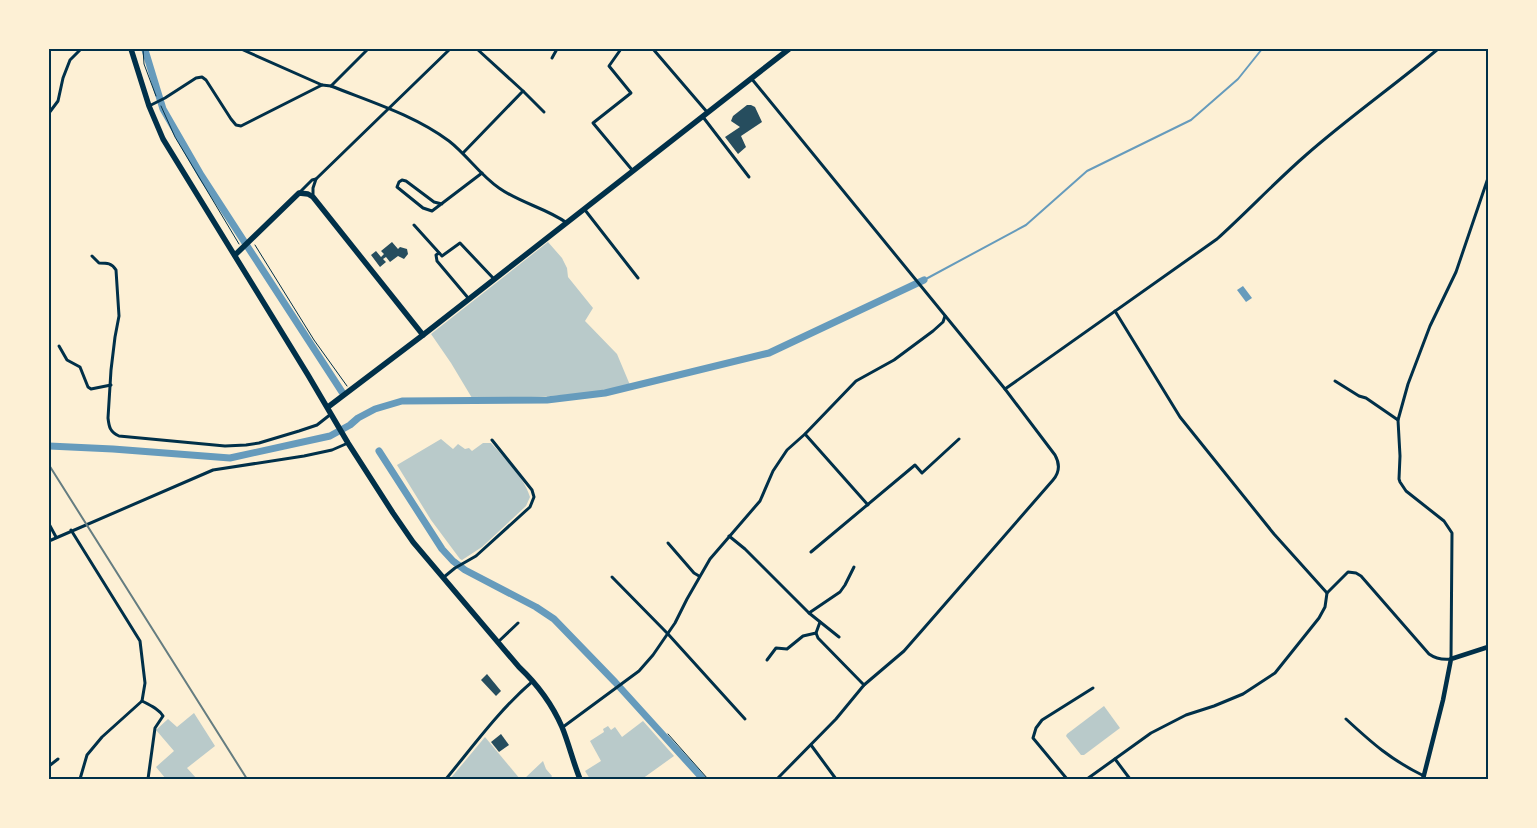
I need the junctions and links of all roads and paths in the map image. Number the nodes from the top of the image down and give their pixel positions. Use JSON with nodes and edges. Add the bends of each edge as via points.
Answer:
{"nodes":[{"id":1,"x":82,"y":49,"type":"edge"},
{"id":2,"x":131,"y":49,"type":"edge"},
{"id":3,"x":143,"y":49,"type":"edge"},
{"id":4,"x":241,"y":49,"type":"edge"},
{"id":5,"x":368,"y":49,"type":"edge"},
{"id":6,"x":450,"y":49,"type":"edge"},
{"id":7,"x":476,"y":49,"type":"edge"},
{"id":8,"x":557,"y":49,"type":"edge"},
{"id":9,"x":621,"y":49,"type":"edge"},
{"id":10,"x":653,"y":49,"type":"edge"},
{"id":11,"x":1438,"y":49,"type":"edge"},
{"id":12,"x":785,"y":50,"type":"edge"},
{"id":13,"x":552,"y":58,"type":"dead end"},
{"id":14,"x":751,"y":78,"type":"junction"},
{"id":15,"x":322,"y":85,"type":"junction"},
{"id":16,"x":332,"y":86,"type":"junction"},
{"id":17,"x":523,"y":91,"type":"junction"},
{"id":18,"x":152,"y":104,"type":"junction"},
{"id":19,"x":389,"y":109,"type":"junction"},
{"id":20,"x":544,"y":112,"type":"dead end"},
{"id":21,"x":49,"y":113,"type":"edge"},
{"id":22,"x":705,"y":114,"type":"junction"},
{"id":23,"x":463,"y":153,"type":"junction"},
{"id":24,"x":633,"y":171,"type":"junction"},
{"id":25,"x":482,"y":173,"type":"junction"},
{"id":26,"x":749,"y":177,"type":"dead end"},
{"id":27,"x":1488,"y":178,"type":"edge"},
{"id":28,"x":316,"y":179,"type":"junction"},
{"id":29,"x":299,"y":193,"type":"junction"},
{"id":30,"x":313,"y":197,"type":"junction"},
{"id":31,"x":442,"y":204,"type":"junction"},
{"id":32,"x":584,"y":209,"type":"junction"},
{"id":33,"x":567,"y":223,"type":"junction"},
{"id":34,"x":414,"y":225,"type":"dead end"},
{"id":35,"x":251,"y":240,"type":"junction"},
{"id":36,"x":242,"y":248,"type":"junction"},
{"id":37,"x":439,"y":253,"type":"junction"},
{"id":38,"x":235,"y":255,"type":"junction"},
{"id":39,"x":92,"y":256,"type":"dead end"},
{"id":40,"x":494,"y":278,"type":"junction"},
{"id":41,"x":638,"y":278,"type":"dead end"},
{"id":42,"x":469,"y":299,"type":"junction"},
{"id":43,"x":1115,"y":311,"type":"junction"},
{"id":44,"x":945,"y":316,"type":"junction"},
{"id":45,"x":423,"y":335,"type":"junction"},
{"id":46,"x":59,"y":346,"type":"dead end"},
{"id":47,"x":1335,"y":381,"type":"dead end"},
{"id":48,"x":111,"y":386,"type":"junction"},
{"id":49,"x":1005,"y":389,"type":"junction"},
{"id":50,"x":350,"y":392,"type":"junction"},
{"id":51,"x":328,"y":407,"type":"junction"},
{"id":52,"x":332,"y":415,"type":"junction"},
{"id":53,"x":1398,"y":420,"type":"junction"},
{"id":54,"x":805,"y":434,"type":"junction"},
{"id":55,"x":959,"y":439,"type":"dead end"},
{"id":56,"x":492,"y":440,"type":"dead end"},
{"id":57,"x":347,"y":441,"type":"junction"},
{"id":58,"x":868,"y":504,"type":"junction"},
{"id":59,"x":49,"y":524,"type":"edge"},
{"id":60,"x":70,"y":530,"type":"junction"},
{"id":61,"x":729,"y":536,"type":"junction"},
{"id":62,"x":56,"y":537,"type":"junction"},
{"id":63,"x":49,"y":541,"type":"edge"},
{"id":64,"x":668,"y":543,"type":"dead end"},
{"id":65,"x":811,"y":552,"type":"dead end"},
{"id":66,"x":854,"y":567,"type":"dead end"},
{"id":67,"x":699,"y":576,"type":"junction"},
{"id":68,"x":612,"y":577,"type":"dead end"},
{"id":69,"x":444,"y":578,"type":"junction"},
{"id":70,"x":1327,"y":593,"type":"junction"},
{"id":71,"x":809,"y":613,"type":"junction"},
{"id":72,"x":820,"y":622,"type":"junction"},
{"id":73,"x":518,"y":623,"type":"dead end"},
{"id":74,"x":816,"y":633,"type":"junction"},
{"id":75,"x":668,"y":634,"type":"junction"},
{"id":76,"x":839,"y":637,"type":"dead end"},
{"id":77,"x":498,"y":642,"type":"junction"},
{"id":78,"x":1488,"y":646,"type":"edge"},
{"id":79,"x":1451,"y":659,"type":"junction"},
{"id":80,"x":766,"y":660,"type":"dead end"},
{"id":81,"x":533,"y":681,"type":"junction"},
{"id":82,"x":864,"y":685,"type":"junction"},
{"id":83,"x":1093,"y":688,"type":"dead end"},
{"id":84,"x":142,"y":701,"type":"junction"},
{"id":85,"x":1346,"y":719,"type":"dead end"},
{"id":86,"x":745,"y":720,"type":"dead end"},
{"id":87,"x":562,"y":727,"type":"junction"},
{"id":88,"x":668,"y":734,"type":"dead end"},
{"id":89,"x":811,"y":745,"type":"junction"},
{"id":90,"x":58,"y":758,"type":"dead end"},
{"id":91,"x":1115,"y":759,"type":"junction"},
{"id":92,"x":49,"y":766,"type":"edge"},
{"id":93,"x":1424,"y":778,"type":"edge"},
{"id":94,"x":80,"y":779,"type":"edge"},
{"id":95,"x":148,"y":779,"type":"edge"},
{"id":96,"x":446,"y":779,"type":"edge"},
{"id":97,"x":580,"y":779,"type":"edge"},
{"id":98,"x":708,"y":779,"type":"edge"},
{"id":99,"x":777,"y":779,"type":"edge"},
{"id":100,"x":836,"y":779,"type":"edge"},
{"id":101,"x":1067,"y":779,"type":"edge"},
{"id":102,"x":1087,"y":779,"type":"edge"},
{"id":103,"x":1130,"y":779,"type":"edge"}],
"edges":[{"from":1,"to":21,"type":"street","via":[[70,60],[58,101]]},
{"from":2,"to":18,"type":"main road"},
{"from":3,"to":36,"type":"path","via":[[144,64],[175,137]]},
{"from":4,"to":15,"type":"street"},
{"from":5,"to":16,"type":"street"},
{"from":6,"to":19,"type":"street"},
{"from":7,"to":17,"type":"street"},
{"from":8,"to":13,"type":"street"},
{"from":9,"to":24,"type":"street","via":[[609,66],[631,93],[593,123]]},
{"from":10,"to":22,"type":"street"},
{"from":11,"to":43,"type":"street","via":[[1304,156],[1217,239]]},
{"from":12,"to":14,"type":"main road"},
{"from":14,"to":22,"type":"main road"},
{"from":14,"to":44,"type":"street"},
{"from":15,"to":16,"type":"street"},
{"from":15,"to":18,"type":"street","via":[[241,126],[231,119],[202,77]]},
{"from":16,"to":19,"type":"street"},
{"from":17,"to":20,"type":"street"},
{"from":17,"to":23,"type":"street"},
{"from":18,"to":38,"type":"main road","via":[[164,139]]},
{"from":19,"to":23,"type":"street","via":[[434,131]]},
{"from":19,"to":28,"type":"street"},
{"from":22,"to":24,"type":"main road"},
{"from":22,"to":26,"type":"street"},
{"from":23,"to":25,"type":"street"},
{"from":24,"to":32,"type":"main road"},
{"from":25,"to":31,"type":"street"},
{"from":25,"to":33,"type":"street","via":[[497,188]]},
{"from":27,"to":53,"type":"street","via":[[1456,272],[1430,326],[1408,384]]},
{"from":28,"to":29,"type":"street"},
{"from":28,"to":30,"type":"street"},
{"from":29,"to":30,"type":"main road"},
{"from":29,"to":35,"type":"main road"},
{"from":30,"to":45,"type":"main road"},
{"from":31,"to":31,"type":"street","via":[[434,202],[406,181],[402,180],[397,187],[428,211]]},
{"from":32,"to":33,"type":"main road"},
{"from":32,"to":41,"type":"street"},
{"from":33,"to":40,"type":"main road"},
{"from":34,"to":37,"type":"street"},
{"from":35,"to":36,"type":"main road"},
{"from":35,"to":50,"type":"path"},
{"from":36,"to":38,"type":"main road"},
{"from":37,"to":40,"type":"street","via":[[442,256],[460,244]]},
{"from":37,"to":42,"type":"street","via":[[437,261]]},
{"from":38,"to":51,"type":"main road"},
{"from":39,"to":48,"type":"street","via":[[99,263],[114,265],[116,270],[119,316]]},
{"from":40,"to":42,"type":"main road"},
{"from":42,"to":45,"type":"main road"},
{"from":43,"to":49,"type":"street"},
{"from":43,"to":70,"type":"street","via":[[1180,417],[1274,534]]},
{"from":44,"to":49,"type":"street"},
{"from":44,"to":54,"type":"street","via":[[933,331],[894,360],[856,382]]},
{"from":45,"to":50,"type":"main road"},
{"from":46,"to":48,"type":"street","via":[[67,360],[80,367],[88,387]]},
{"from":47,"to":53,"type":"street"},
{"from":48,"to":52,"type":"street","via":[[108,425],[119,436],[246,446],[317,425]]},
{"from":49,"to":82,"type":"street","via":[[1055,454],[1059,462],[1057,474],[904,651]]},
{"from":50,"to":51,"type":"main road"},
{"from":51,"to":52,"type":"main road"},
{"from":52,"to":57,"type":"main road"},
{"from":53,"to":79,"type":"street","via":[[1400,482],[1452,532]]},
{"from":54,"to":58,"type":"street"},
{"from":54,"to":61,"type":"street","via":[[778,462],[760,502]]},
{"from":55,"to":58,"type":"street","via":[[922,473],[915,466]]},
{"from":56,"to":69,"type":"street","via":[[532,490],[534,502],[476,556]]},
{"from":57,"to":60,"type":"street","via":[[332,450],[212,470]]},
{"from":57,"to":69,"type":"main road","via":[[413,542]]},
{"from":58,"to":65,"type":"street"},
{"from":59,"to":62,"type":"street"},
{"from":60,"to":62,"type":"street"},
{"from":60,"to":84,"type":"street","via":[[140,642],[145,683]]},
{"from":61,"to":67,"type":"street"},
{"from":61,"to":71,"type":"street"},
{"from":62,"to":63,"type":"street"},
{"from":64,"to":67,"type":"street"},
{"from":66,"to":71,"type":"street","via":[[840,592]]},
{"from":67,"to":75,"type":"street"},
{"from":68,"to":75,"type":"street"},
{"from":69,"to":77,"type":"main road"},
{"from":70,"to":79,"type":"street","via":[[1346,574],[1359,574],[1429,654],[1443,660]]},
{"from":70,"to":91,"type":"street","via":[[1319,618],[1275,672],[1243,694],[1186,715],[1151,733]]},
{"from":71,"to":72,"type":"street"},
{"from":72,"to":74,"type":"street"},
{"from":72,"to":76,"type":"street"},
{"from":73,"to":77,"type":"street"},
{"from":74,"to":80,"type":"street","via":[[803,636],[787,648],[776,648]]},
{"from":74,"to":82,"type":"street"},
{"from":75,"to":86,"type":"street"},
{"from":75,"to":87,"type":"street","via":[[639,671]]},
{"from":77,"to":81,"type":"main road"},
{"from":78,"to":79,"type":"street"},
{"from":79,"to":93,"type":"street"},
{"from":81,"to":87,"type":"main road"},
{"from":81,"to":96,"type":"street","via":[[506,706]]},
{"from":82,"to":89,"type":"street"},
{"from":83,"to":101,"type":"street","via":[[1042,720],[1033,738]]},
{"from":84,"to":94,"type":"street","via":[[90,750]]},
{"from":84,"to":95,"type":"street","via":[[163,716],[154,728]]},
{"from":85,"to":93,"type":"street","via":[[1383,752]]},
{"from":87,"to":97,"type":"main road"},
{"from":88,"to":98,"type":"path"},
{"from":89,"to":99,"type":"street"},
{"from":89,"to":100,"type":"street"},
{"from":90,"to":92,"type":"street"},
{"from":91,"to":102,"type":"street"},
{"from":91,"to":103,"type":"street"}]}
